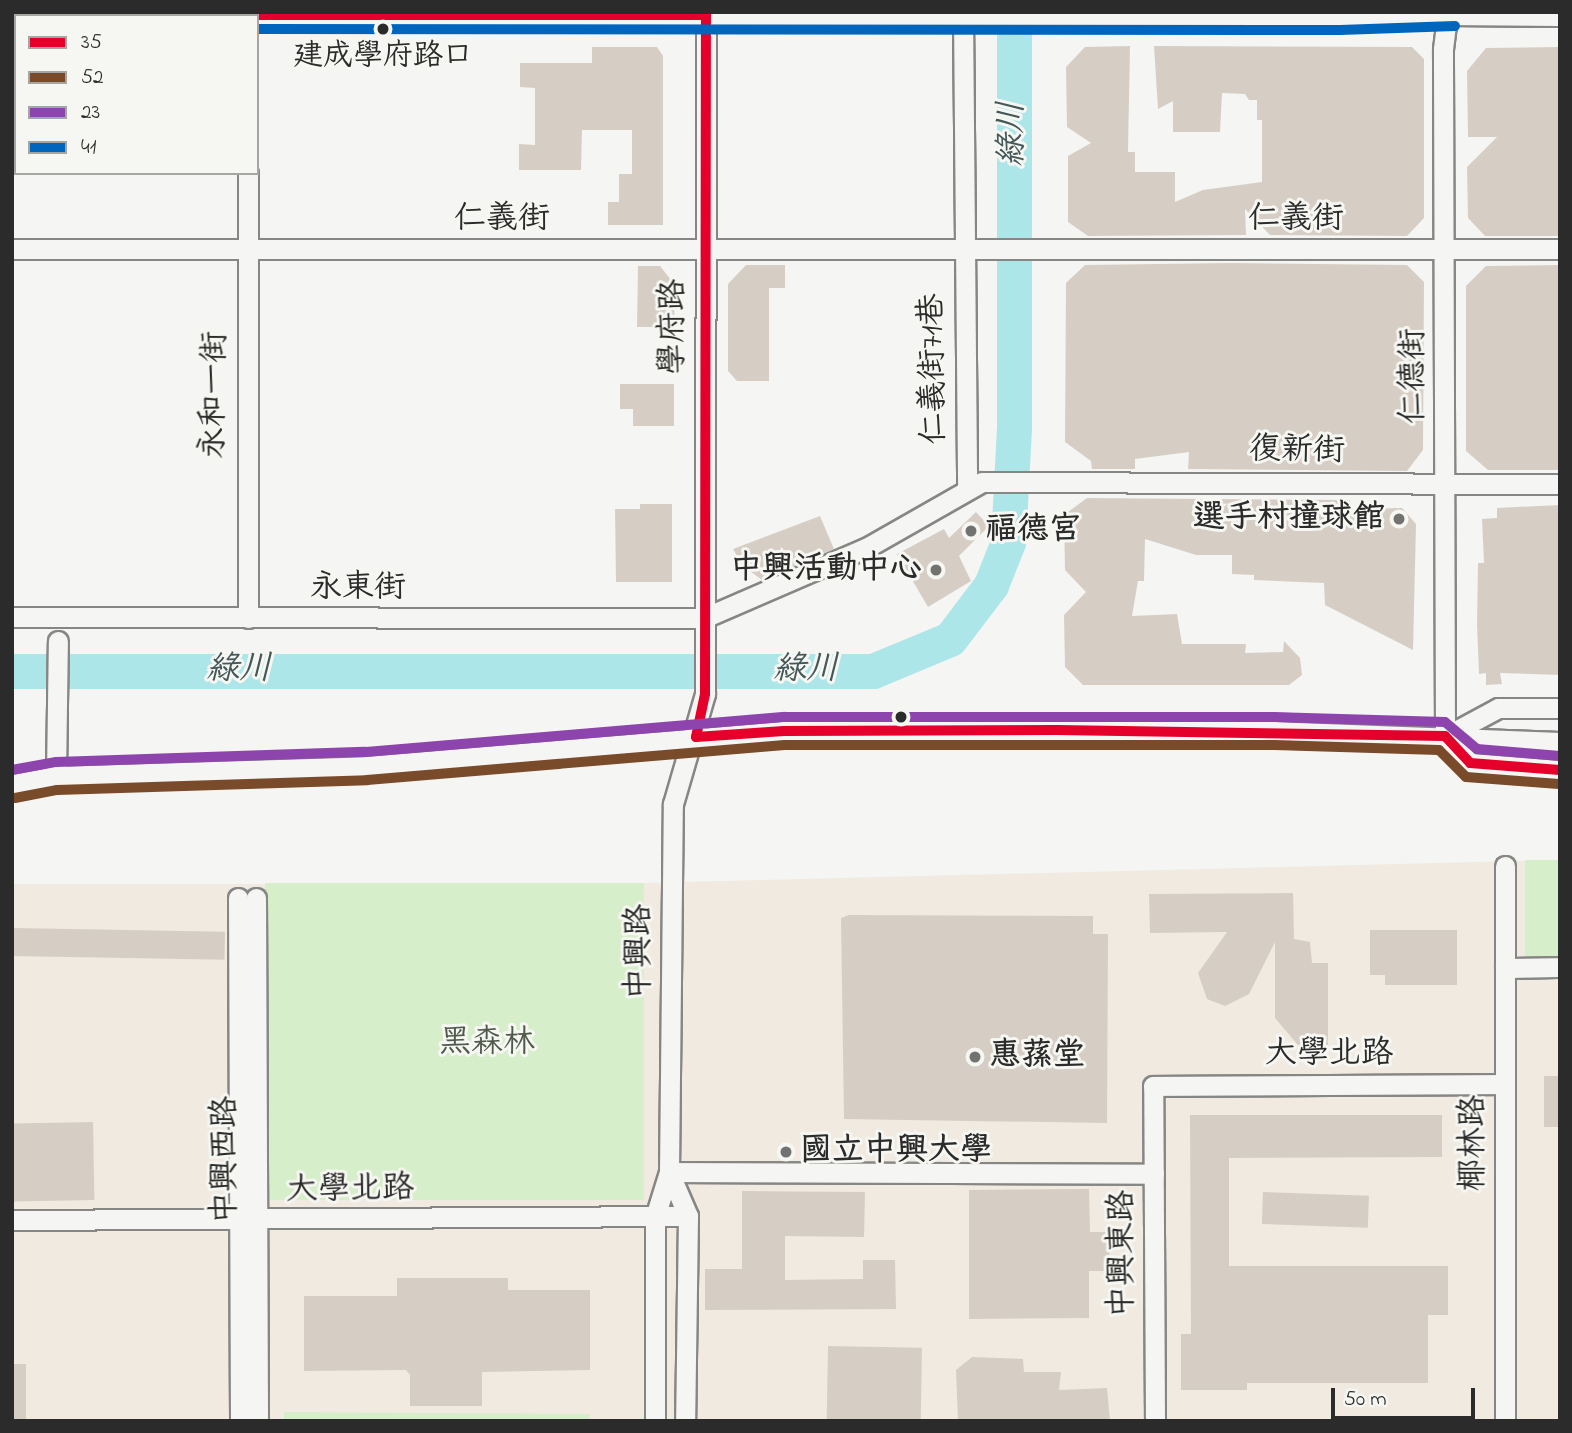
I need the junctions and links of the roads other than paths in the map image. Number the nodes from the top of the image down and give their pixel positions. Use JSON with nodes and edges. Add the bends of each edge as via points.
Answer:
{"nodes":[{"id":1,"x":1451,"y":13,"type":"edge"},
{"id":2,"x":247,"y":14,"type":"edge"},
{"id":3,"x":706,"y":14,"type":"edge"},
{"id":4,"x":963,"y":14,"type":"edge"},
{"id":5,"x":1560,"y":16,"type":"edge"},
{"id":6,"x":248,"y":175,"type":"edge"},
{"id":7,"x":12,"y":249,"type":"edge"},
{"id":8,"x":248,"y":249,"type":"junction"},
{"id":9,"x":705,"y":249,"type":"junction"},
{"id":10,"x":1444,"y":249,"type":"junction"},
{"id":11,"x":1560,"y":249,"type":"edge"},
{"id":12,"x":964,"y":250,"type":"junction"},
{"id":13,"x":1446,"y":484,"type":"junction"},
{"id":14,"x":1560,"y":484,"type":"edge"},
{"id":15,"x":967,"y":488,"type":"junction"},
{"id":16,"x":12,"y":617,"type":"edge"},
{"id":17,"x":248,"y":618,"type":"junction"},
{"id":18,"x":704,"y":618,"type":"junction"},
{"id":19,"x":58,"y":641,"type":"dead end"},
{"id":20,"x":1560,"y":708,"type":"edge"},
{"id":21,"x":1445,"y":736,"type":"junction"},
{"id":22,"x":696,"y":737,"type":"junction"},
{"id":23,"x":1560,"y":742,"type":"edge"},
{"id":24,"x":1560,"y":770,"type":"edge"},
{"id":25,"x":56,"y":776,"type":"junction"},
{"id":26,"x":12,"y":784,"type":"edge"},
{"id":27,"x":1505,"y":866,"type":"dead end"},
{"id":28,"x":247,"y":898,"type":"dead end"},
{"id":29,"x":1560,"y":967,"type":"edge"},
{"id":30,"x":1505,"y":968,"type":"junction"},
{"id":31,"x":1505,"y":1084,"type":"junction"},
{"id":32,"x":1153,"y":1086,"type":"joint"},
{"id":33,"x":669,"y":1171,"type":"junction"},
{"id":34,"x":1154,"y":1174,"type":"junction"},
{"id":35,"x":688,"y":1216,"type":"junction"},
{"id":36,"x":655,"y":1217,"type":"junction"},
{"id":37,"x":12,"y":1220,"type":"edge"},
{"id":38,"x":248,"y":1222,"type":"junction"},
{"id":39,"x":240,"y":1421,"type":"edge"},
{"id":40,"x":258,"y":1421,"type":"edge"},
{"id":41,"x":655,"y":1421,"type":"edge"},
{"id":42,"x":685,"y":1421,"type":"edge"},
{"id":43,"x":1155,"y":1421,"type":"edge"},
{"id":44,"x":1505,"y":1421,"type":"edge"}],
"edges":[{"from":1,"to":4,"type":"street"},
{"from":1,"to":5,"type":"street"},
{"from":1,"to":10,"type":"street","name":"仁德街","via":[[1443,50]]},
{"from":2,"to":3,"type":"street"},
{"from":3,"to":4,"type":"street"},
{"from":3,"to":9,"type":"street","name":"學府路"},
{"from":4,"to":12,"type":"street","name":"仁義街71巷"},
{"from":6,"to":8,"type":"street","name":"永和一街"},
{"from":7,"to":8,"type":"street","name":"仁義街"},
{"from":8,"to":9,"type":"street","name":"仁義街"},
{"from":8,"to":17,"type":"street","name":"永和一街"},
{"from":9,"to":12,"type":"street","name":"仁義街"},
{"from":9,"to":18,"type":"street","name":"學府路"},
{"from":10,"to":11,"type":"street","name":"仁義街"},
{"from":10,"to":12,"type":"street","name":"仁義街"},
{"from":10,"to":13,"type":"street","name":"仁德街"},
{"from":12,"to":15,"type":"street","name":"仁義街71巷"},
{"from":13,"to":14,"type":"street","name":"復新街"},
{"from":13,"to":15,"type":"street","name":"復新街","via":[[990,481]]},
{"from":13,"to":21,"type":"street","name":"仁德街"},
{"from":15,"to":18,"type":"street","via":[[866,548]]},
{"from":16,"to":17,"type":"street","name":"永東街"},
{"from":17,"to":18,"type":"street","name":"永東街"},
{"from":18,"to":22,"type":"street","name":"學府路","via":[[705,694]]},
{"from":19,"to":25,"type":"street"},
{"from":20,"to":21,"type":"street","via":[[1498,708]]},
{"from":21,"to":22,"type":"street","via":[[1043,730],[784,731]]},
{"from":21,"to":23,"type":"street"},
{"from":21,"to":24,"type":"street","via":[[1470,763]]},
{"from":22,"to":25,"type":"street","via":[[366,766]]},
{"from":22,"to":33,"type":"street","name":"中興路","via":[[673,804]]},
{"from":25,"to":26,"type":"street"},
{"from":27,"to":30,"type":"street","name":"椰林路"},
{"from":28,"to":38,"type":"street","name":"中興西路"},
{"from":29,"to":30,"type":"street"},
{"from":30,"to":31,"type":"street","name":"椰林路"},
{"from":31,"to":32,"type":"street","name":"大學北路"},
{"from":31,"to":44,"type":"street","name":"椰林路"},
{"from":32,"to":34,"type":"street","name":"中興東路"},
{"from":33,"to":34,"type":"street"},
{"from":33,"to":35,"type":"street","name":"中興路"},
{"from":33,"to":36,"type":"street","name":"中興路"},
{"from":34,"to":43,"type":"street","name":"中興東路"},
{"from":35,"to":36,"type":"street","name":"大學北路"},
{"from":35,"to":42,"type":"street","name":"中興路"},
{"from":36,"to":38,"type":"street","name":"大學北路"},
{"from":36,"to":41,"type":"street","name":"中興路"},
{"from":37,"to":38,"type":"street","name":"大學北路"},
{"from":38,"to":39,"type":"street","name":"中興西路"},
{"from":38,"to":40,"type":"street","name":"中興西路"}]}
